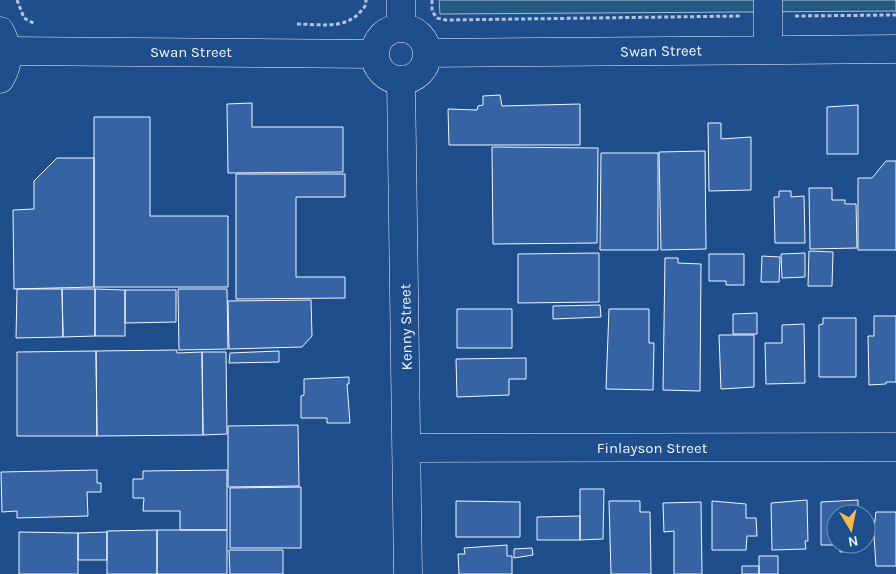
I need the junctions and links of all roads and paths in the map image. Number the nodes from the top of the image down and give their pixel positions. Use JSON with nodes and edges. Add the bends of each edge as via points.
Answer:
{"nodes":[{"id":1,"x":17,"y":0,"type":"edge"},
{"id":2,"x":366,"y":0,"type":"edge"},
{"id":3,"x":401,"y":0,"type":"edge"},
{"id":4,"x":432,"y":0,"type":"edge"},
{"id":5,"x":768,"y":8,"type":"edge"},
{"id":6,"x":896,"y":15,"type":"edge"},
{"id":7,"x":36,"y":24,"type":"dead end"},
{"id":8,"x":292,"y":24,"type":"dead end"},
{"id":9,"x":402,"y":27,"type":"junction"},
{"id":10,"x":4,"y":41,"type":"edge"},
{"id":11,"x":896,"y":49,"type":"edge"},
{"id":12,"x":768,"y":50,"type":"junction"},
{"id":13,"x":427,"y":53,"type":"junction"},
{"id":14,"x":374,"y":54,"type":"junction"},
{"id":15,"x":0,"y":79,"type":"edge"},
{"id":16,"x":402,"y":80,"type":"junction"},
{"id":17,"x":896,"y":447,"type":"edge"},
{"id":18,"x":408,"y":448,"type":"junction"},
{"id":19,"x":408,"y":574,"type":"edge"}],
"edges":[{"from":1,"to":7,"type":"path","via":[[24,18]]},
{"from":2,"to":8,"type":"path","via":[[356,17],[344,24]]},
{"from":3,"to":9,"type":"street"},
{"from":4,"to":5,"type":"path","via":[[432,10],[437,18],[446,20]]},
{"from":5,"to":6,"type":"path"},
{"from":5,"to":12,"type":"street"},
{"from":9,"to":13,"type":"street","via":[[418,34]]},
{"from":9,"to":14,"type":"street","via":[[385,32],[379,38]]},
{"from":10,"to":14,"type":"street","name":"Swan Street"},
{"from":10,"to":15,"type":"street","via":[[6,70]]},
{"from":11,"to":12,"type":"street","name":"Swan Street"},
{"from":12,"to":13,"type":"street","name":"Swan Street"},
{"from":13,"to":16,"type":"street","via":[[424,66],[418,73]]},
{"from":14,"to":16,"type":"street","via":[[379,70],[386,76]]},
{"from":16,"to":18,"type":"street","name":"Kenny Street"},
{"from":17,"to":18,"type":"street","name":"Finlayson Street"},
{"from":18,"to":19,"type":"street","name":"Kenny Street"}]}
